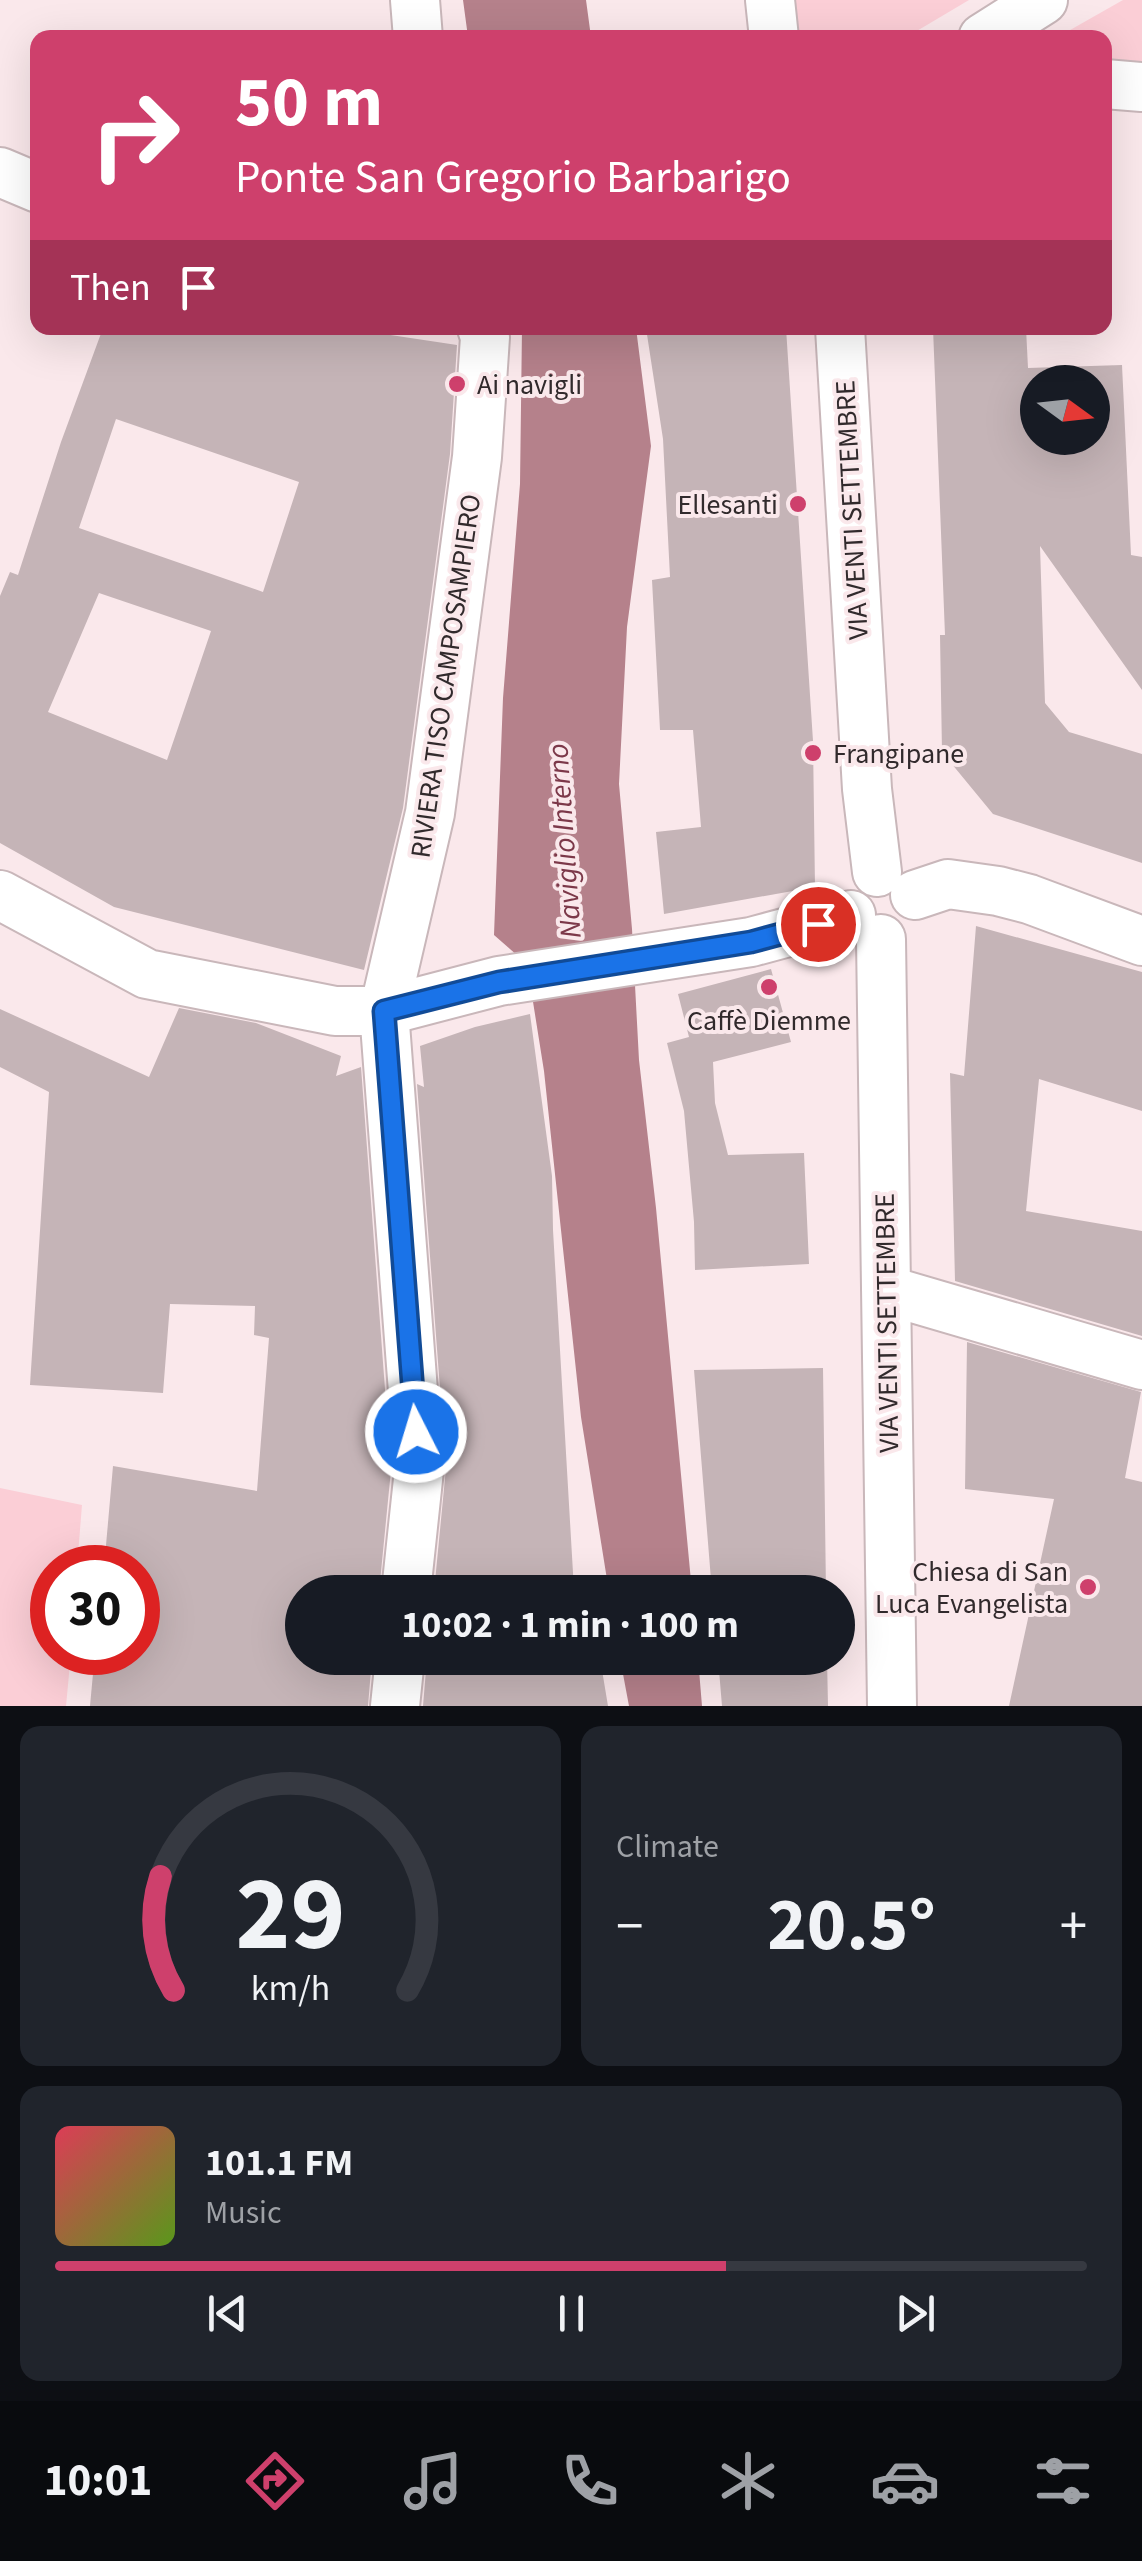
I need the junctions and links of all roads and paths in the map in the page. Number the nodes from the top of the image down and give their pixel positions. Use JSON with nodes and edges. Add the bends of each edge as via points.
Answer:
{"nodes":[{"id":1,"x":415,"y":0,"type":"edge"},
{"id":2,"x":770,"y":0,"type":"edge"},
{"id":3,"x":417,"y":30,"type":"edge"},
{"id":4,"x":773,"y":30,"type":"edge"},
{"id":5,"x":1112,"y":85,"type":"edge"},
{"id":6,"x":1142,"y":87,"type":"edge"},
{"id":7,"x":0,"y":172,"type":"edge"},
{"id":8,"x":30,"y":185,"type":"edge"},
{"id":9,"x":473,"y":335,"type":"edge"},
{"id":10,"x":840,"y":335,"type":"edge"},
{"id":11,"x":896,"y":883,"type":"junction"},
{"id":12,"x":0,"y":895,"type":"edge"},
{"id":13,"x":866,"y":927,"type":"junction"},
{"id":14,"x":1142,"y":941,"type":"edge"},
{"id":15,"x":384,"y":1011,"type":"junction"},
{"id":16,"x":886,"y":1290,"type":"junction"},
{"id":17,"x":1142,"y":1365,"type":"edge"},
{"id":18,"x":408,"y":1575,"type":"edge"},
{"id":19,"x":398,"y":1675,"type":"edge"},
{"id":20,"x":395,"y":1706,"type":"edge"},
{"id":21,"x":892,"y":1706,"type":"edge"}],
"edges":[{"from":1,"to":3,"type":"street"},
{"from":2,"to":4,"type":"street"},
{"from":5,"to":6,"type":"street"},
{"from":7,"to":8,"type":"street"},
{"from":9,"to":15,"type":"street","name":"RIVIERA TISO CAMPOSAMPIERO","via":[[477,457],[430,813]]},
{"from":10,"to":11,"type":"street","name":"VIA VENTI SETTEMBRE","via":[[867,789]]},
{"from":11,"to":13,"type":"street","via":[[917,906],[910,926],[891,938]]},
{"from":11,"to":14,"type":"street","via":[[998,891]]},
{"from":12,"to":15,"type":"street","via":[[146,974],[335,1011]]},
{"from":13,"to":15,"type":"street","via":[[499,982]]},
{"from":13,"to":16,"type":"street","name":"VIA VENTI SETTEMBRE"},
{"from":15,"to":18,"type":"street","name":"RIVIERA TISO CAMPOSAMPIERO","via":[[419,1470]]},
{"from":16,"to":17,"type":"street"},
{"from":16,"to":21,"type":"street","name":"VIA VENTI SETTEMBRE"},
{"from":19,"to":20,"type":"street"}]}
